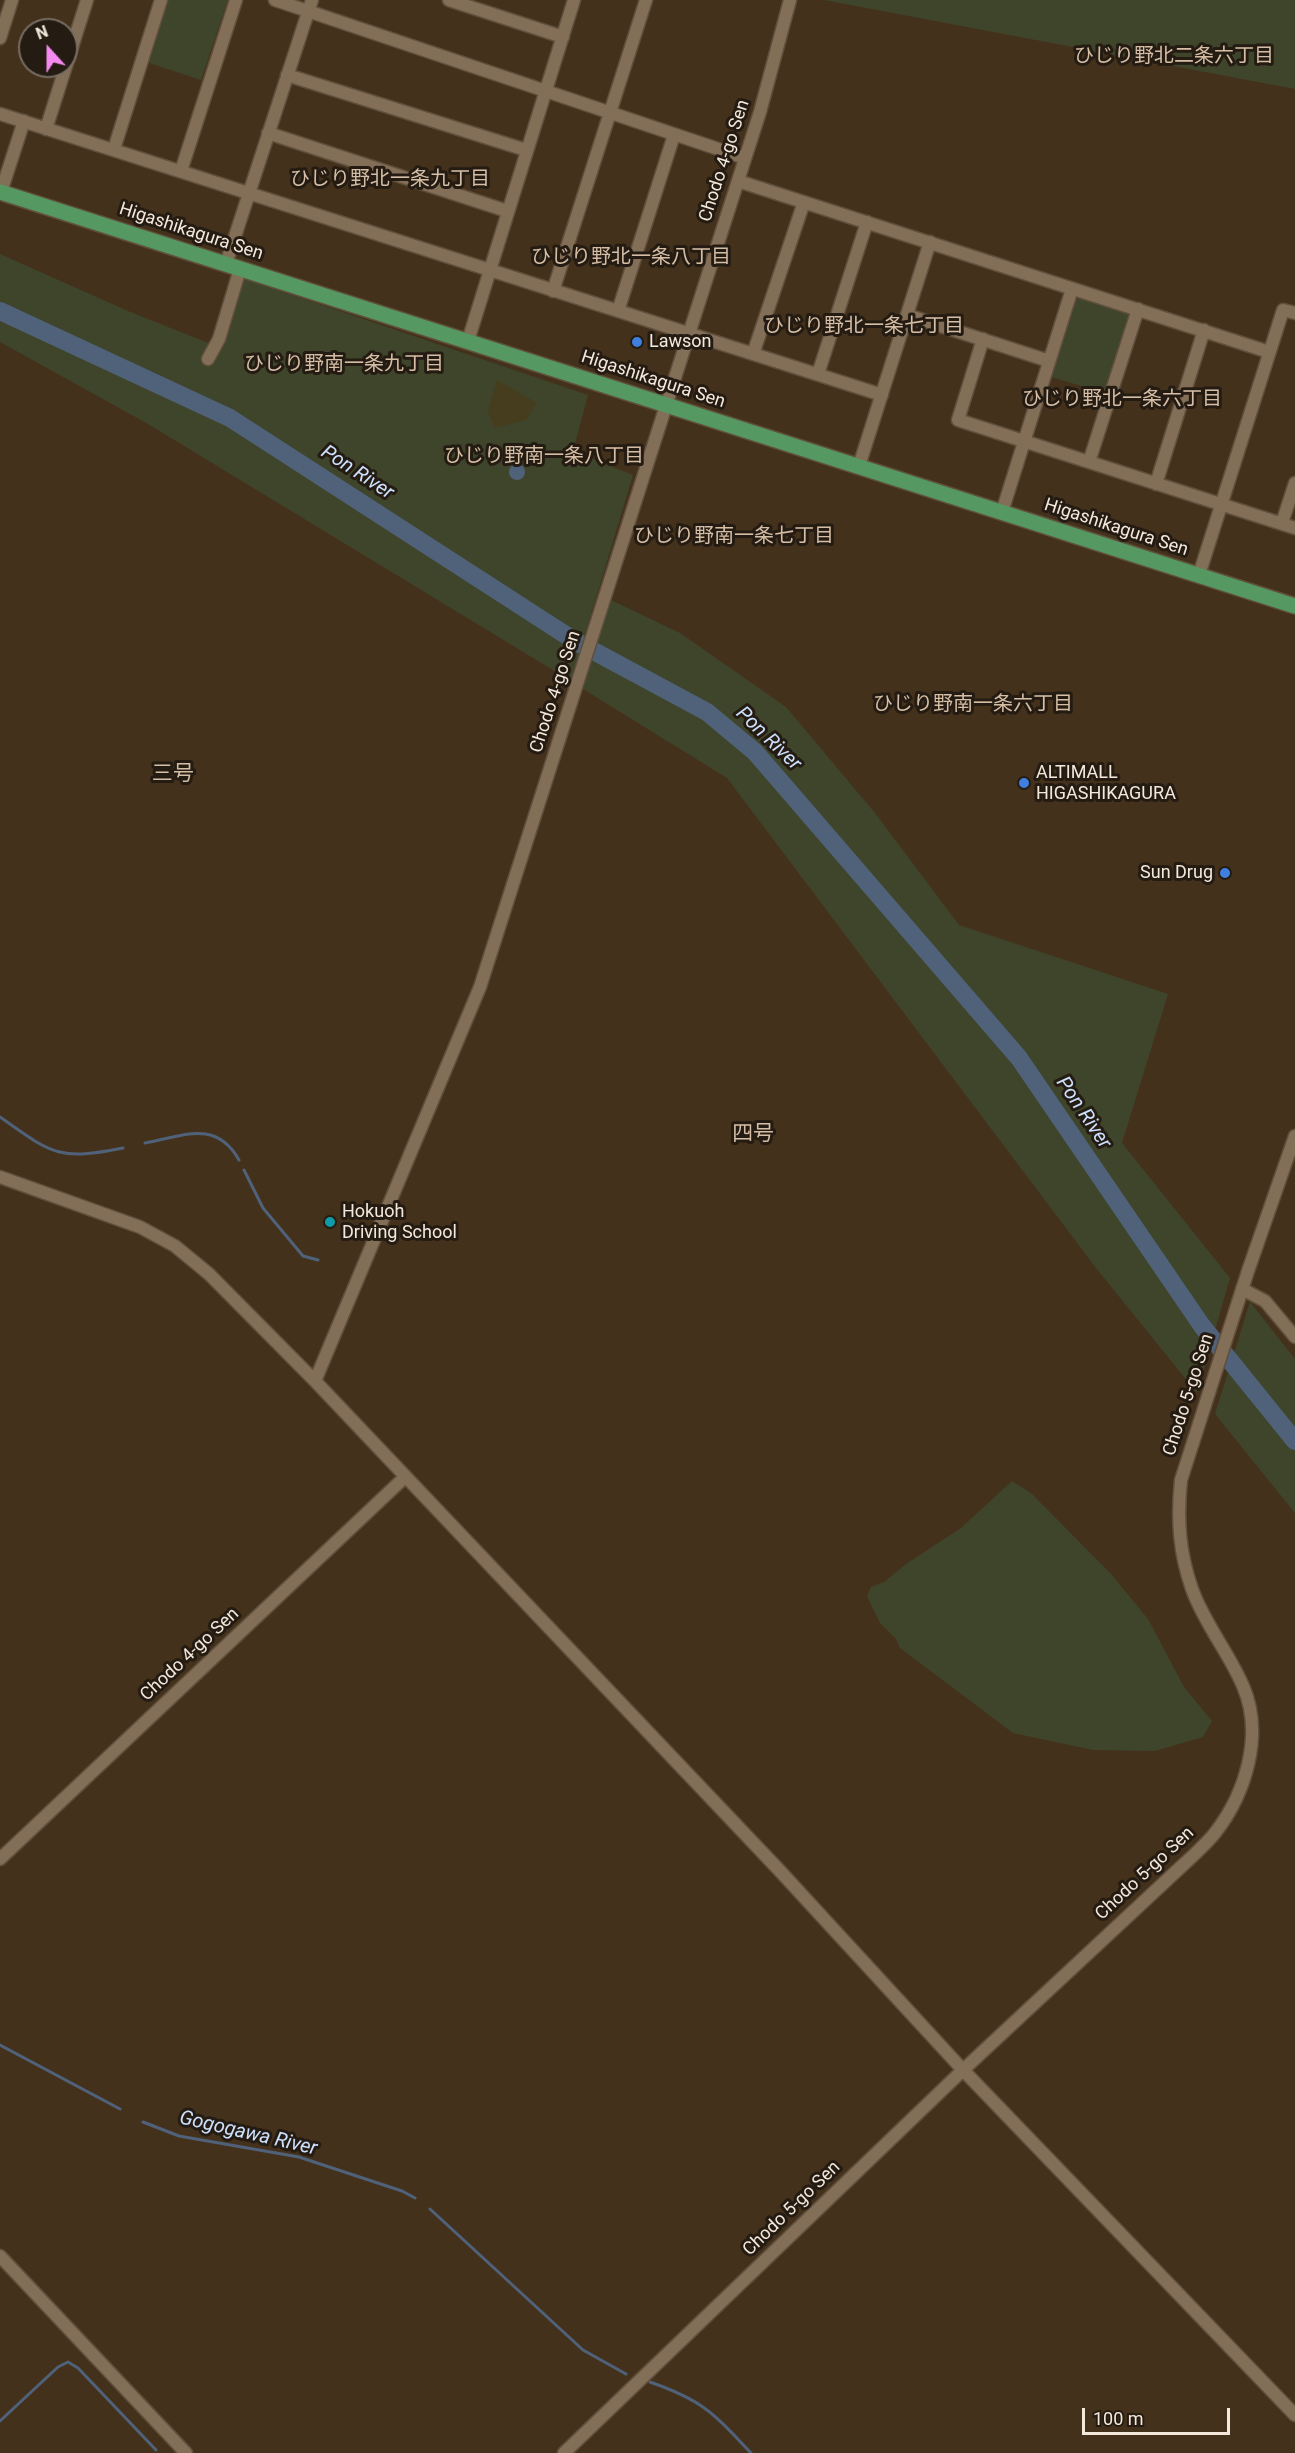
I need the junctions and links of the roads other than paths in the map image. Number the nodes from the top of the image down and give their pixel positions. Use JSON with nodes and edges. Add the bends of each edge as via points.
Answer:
{"nodes":[{"id":1,"x":12,"y":0,"type":"edge"},
{"id":2,"x":87,"y":0,"type":"edge"},
{"id":3,"x":161,"y":0,"type":"edge"},
{"id":4,"x":237,"y":0,"type":"edge"},
{"id":5,"x":275,"y":0,"type":"edge"},
{"id":6,"x":449,"y":0,"type":"edge"},
{"id":7,"x":574,"y":0,"type":"edge"},
{"id":8,"x":646,"y":0,"type":"edge"},
{"id":9,"x":790,"y":0,"type":"edge"},
{"id":10,"x":310,"y":5,"type":"edge"},
{"id":11,"x":563,"y":37,"type":"junction"},
{"id":12,"x":0,"y":38,"type":"edge"},
{"id":13,"x":287,"y":75,"type":"junction"},
{"id":14,"x":545,"y":92,"type":"junction"},
{"id":15,"x":610,"y":113,"type":"junction"},
{"id":16,"x":0,"y":114,"type":"edge"},
{"id":17,"x":24,"y":121,"type":"junction"},
{"id":18,"x":46,"y":129,"type":"junction"},
{"id":19,"x":268,"y":133,"type":"junction"},
{"id":20,"x":674,"y":135,"type":"junction"},
{"id":21,"x":114,"y":149,"type":"junction"},
{"id":22,"x":526,"y":150,"type":"junction"},
{"id":23,"x":745,"y":158,"type":"junction"},
{"id":24,"x":181,"y":171,"type":"junction"},
{"id":25,"x":738,"y":181,"type":"junction"},
{"id":26,"x":249,"y":191,"type":"junction"},
{"id":27,"x":0,"y":192,"type":"edge"},
{"id":28,"x":804,"y":202,"type":"junction"},
{"id":29,"x":507,"y":211,"type":"junction"},
{"id":30,"x":867,"y":222,"type":"junction"},
{"id":31,"x":930,"y":242,"type":"junction"},
{"id":32,"x":233,"y":266,"type":"junction"},
{"id":33,"x":488,"y":269,"type":"junction"},
{"id":34,"x":1072,"y":289,"type":"junction"},
{"id":35,"x":553,"y":291,"type":"junction"},
{"id":36,"x":1138,"y":309,"type":"junction"},
{"id":37,"x":618,"y":311,"type":"junction"},
{"id":38,"x":1295,"y":314,"type":"edge"},
{"id":39,"x":907,"y":315,"type":"junction"},
{"id":40,"x":1204,"y":330,"type":"junction"},
{"id":41,"x":689,"y":333,"type":"junction"},
{"id":42,"x":983,"y":339,"type":"junction"},
{"id":43,"x":468,"y":341,"type":"junction"},
{"id":44,"x":1269,"y":352,"type":"junction"},
{"id":45,"x":753,"y":354,"type":"junction"},
{"id":46,"x":208,"y":359,"type":"dead end"},
{"id":47,"x":1049,"y":361,"type":"junction"},
{"id":48,"x":818,"y":374,"type":"junction"},
{"id":49,"x":882,"y":395,"type":"junction"},
{"id":50,"x":666,"y":405,"type":"junction"},
{"id":51,"x":1024,"y":441,"type":"junction"},
{"id":52,"x":1089,"y":462,"type":"junction"},
{"id":53,"x":859,"y":466,"type":"junction"},
{"id":54,"x":1295,"y":483,"type":"edge"},
{"id":55,"x":1156,"y":484,"type":"junction"},
{"id":56,"x":1221,"y":506,"type":"junction"},
{"id":57,"x":1002,"y":512,"type":"junction"},
{"id":58,"x":1282,"y":524,"type":"junction"},
{"id":59,"x":1295,"y":528,"type":"edge"},
{"id":60,"x":1198,"y":575,"type":"junction"},
{"id":61,"x":1295,"y":606,"type":"edge"},
{"id":62,"x":1295,"y":1136,"type":"edge"},
{"id":63,"x":1292,"y":1153,"type":"edge"},
{"id":64,"x":0,"y":1177,"type":"edge"},
{"id":65,"x":1242,"y":1288,"type":"junction"},
{"id":66,"x":1295,"y":1337,"type":"edge"},
{"id":67,"x":315,"y":1381,"type":"junction"},
{"id":68,"x":405,"y":1477,"type":"junction"},
{"id":69,"x":0,"y":1859,"type":"edge"},
{"id":70,"x":963,"y":2070,"type":"junction"},
{"id":71,"x":0,"y":2256,"type":"edge"},
{"id":72,"x":1295,"y":2415,"type":"edge"},
{"id":73,"x":186,"y":2453,"type":"edge"},
{"id":74,"x":564,"y":2453,"type":"edge"}],
"edges":[{"from":1,"to":12,"type":"street"},
{"from":2,"to":18,"type":"street"},
{"from":3,"to":21,"type":"street"},
{"from":4,"to":24,"type":"street"},
{"from":5,"to":10,"type":"street"},
{"from":6,"to":11,"type":"street"},
{"from":7,"to":11,"type":"street"},
{"from":8,"to":15,"type":"street"},
{"from":9,"to":23,"type":"street","name":"Chodo 4-go Sen"},
{"from":10,"to":13,"type":"street"},
{"from":10,"to":14,"type":"street"},
{"from":11,"to":14,"type":"street"},
{"from":13,"to":19,"type":"street"},
{"from":13,"to":22,"type":"street"},
{"from":14,"to":15,"type":"street"},
{"from":14,"to":22,"type":"street"},
{"from":15,"to":20,"type":"street"},
{"from":15,"to":35,"type":"street"},
{"from":16,"to":17,"type":"street"},
{"from":17,"to":18,"type":"street"},
{"from":17,"to":27,"type":"street"},
{"from":18,"to":21,"type":"street"},
{"from":19,"to":26,"type":"street"},
{"from":19,"to":29,"type":"street"},
{"from":20,"to":23,"type":"street"},
{"from":20,"to":37,"type":"street"},
{"from":21,"to":24,"type":"street"},
{"from":22,"to":29,"type":"street"},
{"from":23,"to":25,"type":"street","name":"Chodo 4-go Sen"},
{"from":24,"to":26,"type":"street"},
{"from":25,"to":28,"type":"street"},
{"from":25,"to":41,"type":"street","name":"Chodo 4-go Sen"},
{"from":26,"to":32,"type":"street"},
{"from":26,"to":33,"type":"street"},
{"from":27,"to":32,"type":"main road","name":"Higashikagura Sen"},
{"from":28,"to":30,"type":"street"},
{"from":28,"to":45,"type":"street"},
{"from":29,"to":33,"type":"street"},
{"from":30,"to":31,"type":"street"},
{"from":30,"to":48,"type":"street"},
{"from":31,"to":34,"type":"street"},
{"from":31,"to":39,"type":"street"},
{"from":32,"to":43,"type":"main road","name":"Higashikagura Sen"},
{"from":32,"to":46,"type":"street","via":[[219,339]]},
{"from":33,"to":35,"type":"street"},
{"from":33,"to":43,"type":"street"},
{"from":34,"to":36,"type":"street"},
{"from":34,"to":47,"type":"street"},
{"from":35,"to":37,"type":"street"},
{"from":36,"to":40,"type":"street"},
{"from":36,"to":52,"type":"street"},
{"from":37,"to":41,"type":"street"},
{"from":38,"to":44,"type":"street","via":[[1283,310]]},
{"from":39,"to":42,"type":"street"},
{"from":39,"to":49,"type":"street"},
{"from":40,"to":44,"type":"street"},
{"from":40,"to":55,"type":"street"},
{"from":41,"to":45,"type":"street"},
{"from":41,"to":50,"type":"street","name":"Chodo 4-go Sen"},
{"from":42,"to":47,"type":"street"},
{"from":42,"to":51,"type":"street","via":[[958,420]]},
{"from":43,"to":50,"type":"main road","name":"Higashikagura Sen"},
{"from":44,"to":56,"type":"street"},
{"from":45,"to":48,"type":"street"},
{"from":47,"to":51,"type":"street"},
{"from":48,"to":49,"type":"street"},
{"from":49,"to":53,"type":"street"},
{"from":50,"to":53,"type":"main road","name":"Higashikagura Sen"},
{"from":50,"to":67,"type":"street","name":"Chodo 4-go Sen","via":[[480,987]]},
{"from":51,"to":52,"type":"street"},
{"from":51,"to":57,"type":"street"},
{"from":52,"to":55,"type":"street"},
{"from":53,"to":57,"type":"main road","name":"Higashikagura Sen"},
{"from":54,"to":58,"type":"street"},
{"from":55,"to":56,"type":"street"},
{"from":56,"to":58,"type":"street"},
{"from":56,"to":60,"type":"street"},
{"from":57,"to":60,"type":"main road","name":"Higashikagura Sen"},
{"from":58,"to":59,"type":"street"},
{"from":60,"to":61,"type":"main road","name":"Higashikagura Sen"},
{"from":62,"to":63,"type":"street","name":"Chodo 5-go Sen"},
{"from":63,"to":65,"type":"street","name":"Chodo 5-go Sen"},
{"from":64,"to":67,"type":"street","via":[[112,1215],[175,1246],[209,1274]]},
{"from":65,"to":66,"type":"street","via":[[1265,1301]]},
{"from":65,"to":70,"type":"street","name":"Chodo 5-go Sen","via":[[1181,1480],[1178,1514],[1181,1552],[1193,1591],[1244,1688],[1252,1724],[1248,1767],[1237,1799],[1215,1833],[1183,1865]]},
{"from":67,"to":68,"type":"street"},
{"from":68,"to":69,"type":"street","name":"Chodo 4-go Sen"},
{"from":68,"to":70,"type":"street","via":[[780,1871]]},
{"from":70,"to":72,"type":"street"},
{"from":70,"to":74,"type":"street","name":"Chodo 5-go Sen"},
{"from":71,"to":73,"type":"street"}]}
